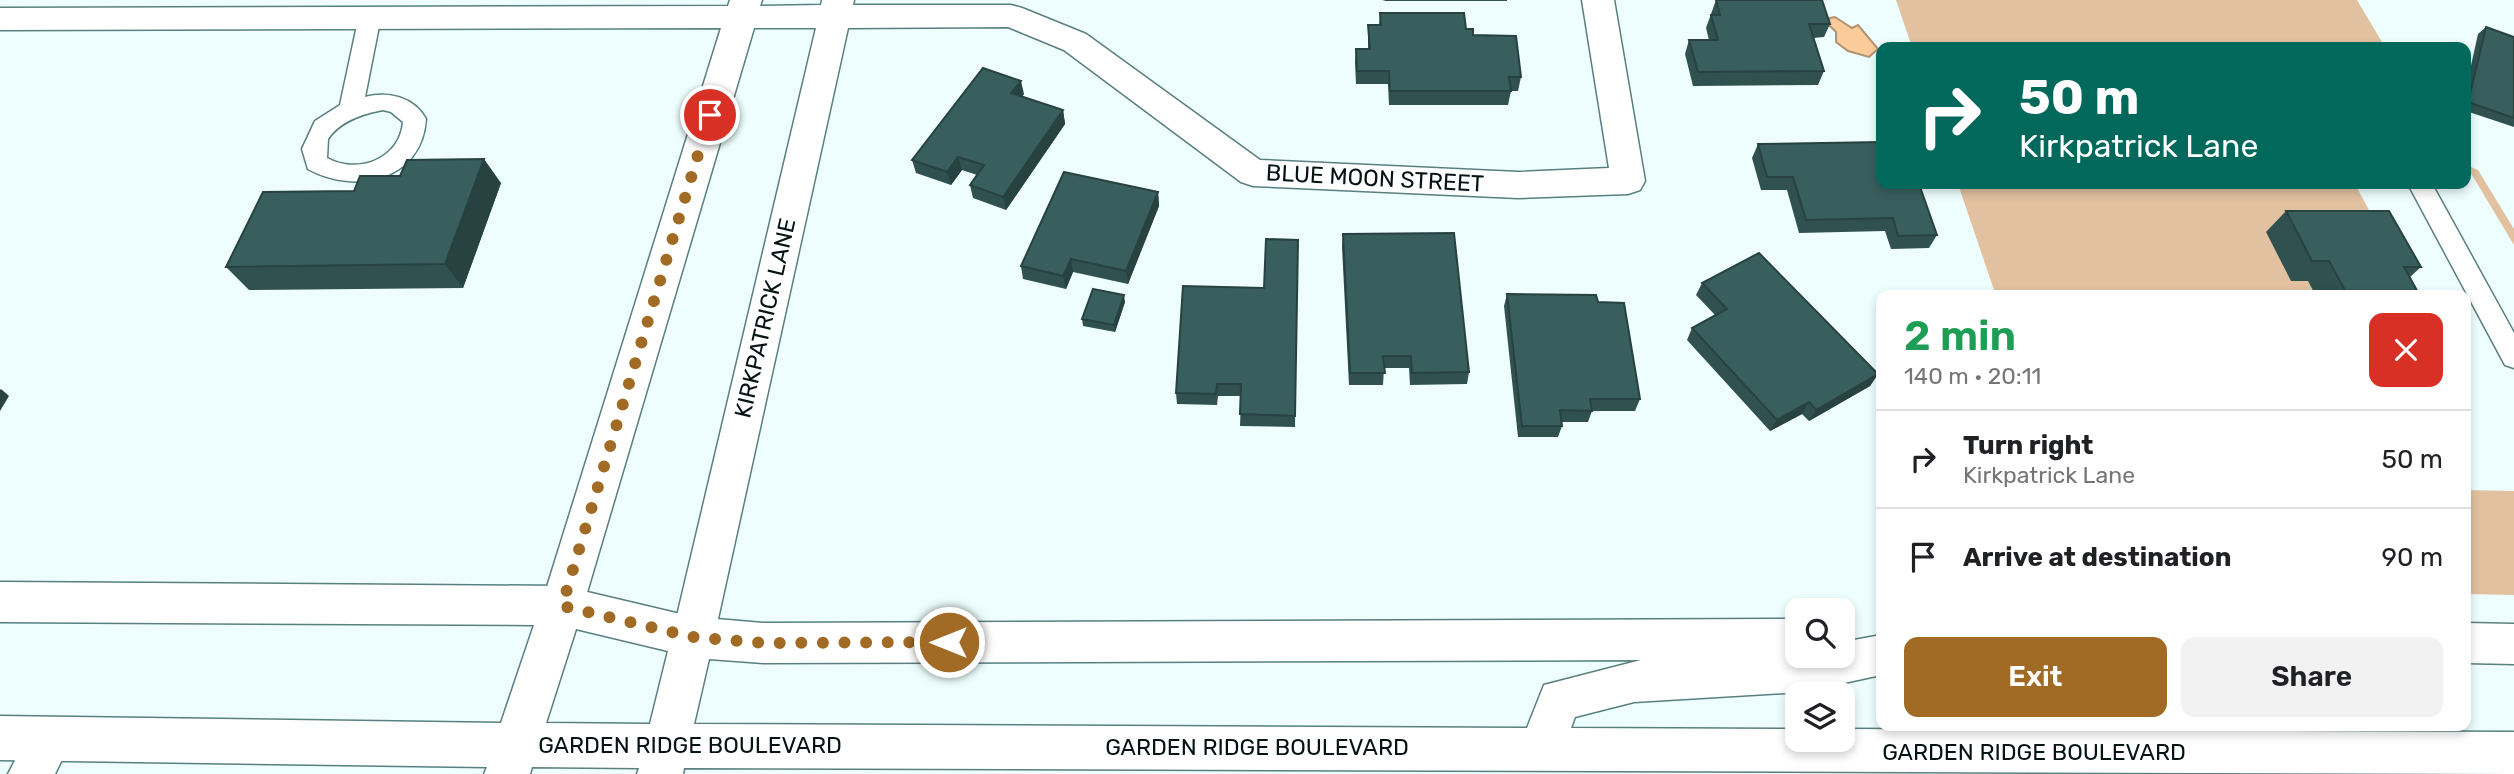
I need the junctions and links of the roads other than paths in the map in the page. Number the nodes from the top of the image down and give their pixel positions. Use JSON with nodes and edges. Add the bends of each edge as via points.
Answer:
{"nodes":[{"id":1,"x":1598,"y":0,"type":"edge"},
{"id":2,"x":743,"y":8,"type":"edge"},
{"id":3,"x":836,"y":9,"type":"edge"},
{"id":4,"x":370,"y":16,"type":"junction"},
{"id":5,"x":0,"y":19,"type":"edge"},
{"id":6,"x":351,"y":109,"type":"dead end"},
{"id":7,"x":2423,"y":189,"type":"edge"},
{"id":8,"x":2514,"y":358,"type":"edge"},
{"id":9,"x":0,"y":602,"type":"edge"},
{"id":10,"x":562,"y":606,"type":"junction"},
{"id":11,"x":693,"y":637,"type":"junction"},
{"id":12,"x":1785,"y":639,"type":"edge"},
{"id":13,"x":1855,"y":639,"type":"edge"},
{"id":14,"x":1876,"y":639,"type":"edge"},
{"id":15,"x":2471,"y":643,"type":"edge"},
{"id":16,"x":2514,"y":644,"type":"edge"},
{"id":17,"x":1876,"y":656,"type":"edge"},
{"id":18,"x":0,"y":738,"type":"edge"},
{"id":19,"x":2514,"y":754,"type":"edge"},
{"id":20,"x":41,"y":756,"type":"edge"},
{"id":21,"x":511,"y":759,"type":"edge"},
{"id":22,"x":664,"y":759,"type":"edge"},
{"id":23,"x":1546,"y":761,"type":"edge"}],
"edges":[{"from":1,"to":3,"type":"main road","name":"BLUE MOON STREET","via":[[1628,181],[1518,185],[1253,173],[1074,42],[1011,16]]},
{"from":2,"to":3,"type":"main road","name":"BLUE MOON STREET"},
{"from":2,"to":4,"type":"main road","name":"BLUE MOON STREET"},
{"from":2,"to":10,"type":"main road"},
{"from":3,"to":11,"type":"main road","name":"KIRKPATRICK LANE"},
{"from":4,"to":5,"type":"main road","name":"BLUE MOON STREET"},
{"from":4,"to":6,"type":"lane"},
{"from":7,"to":8,"type":"lane"},
{"from":9,"to":10,"type":"main road"},
{"from":10,"to":11,"type":"main road"},
{"from":10,"to":21,"type":"main road"},
{"from":11,"to":12,"type":"main road","via":[[763,643]]},
{"from":11,"to":22,"type":"main road","name":"KIRKPATRICK LANE"},
{"from":13,"to":14,"type":"main road"},
{"from":15,"to":16,"type":"main road"},
{"from":17,"to":23,"type":"main road","via":[[1802,671],[1634,681],[1560,700],[1545,737]]},
{"from":18,"to":20,"type":"main road","name":"GARDEN RIDGE BOULEVARD"},
{"from":19,"to":23,"type":"main road","name":"GARDEN RIDGE BOULEVARD"},
{"from":20,"to":21,"type":"main road","name":"GARDEN RIDGE BOULEVARD"},
{"from":21,"to":22,"type":"main road","name":"GARDEN RIDGE BOULEVARD"},
{"from":22,"to":23,"type":"main road","name":"GARDEN RIDGE BOULEVARD"}]}
